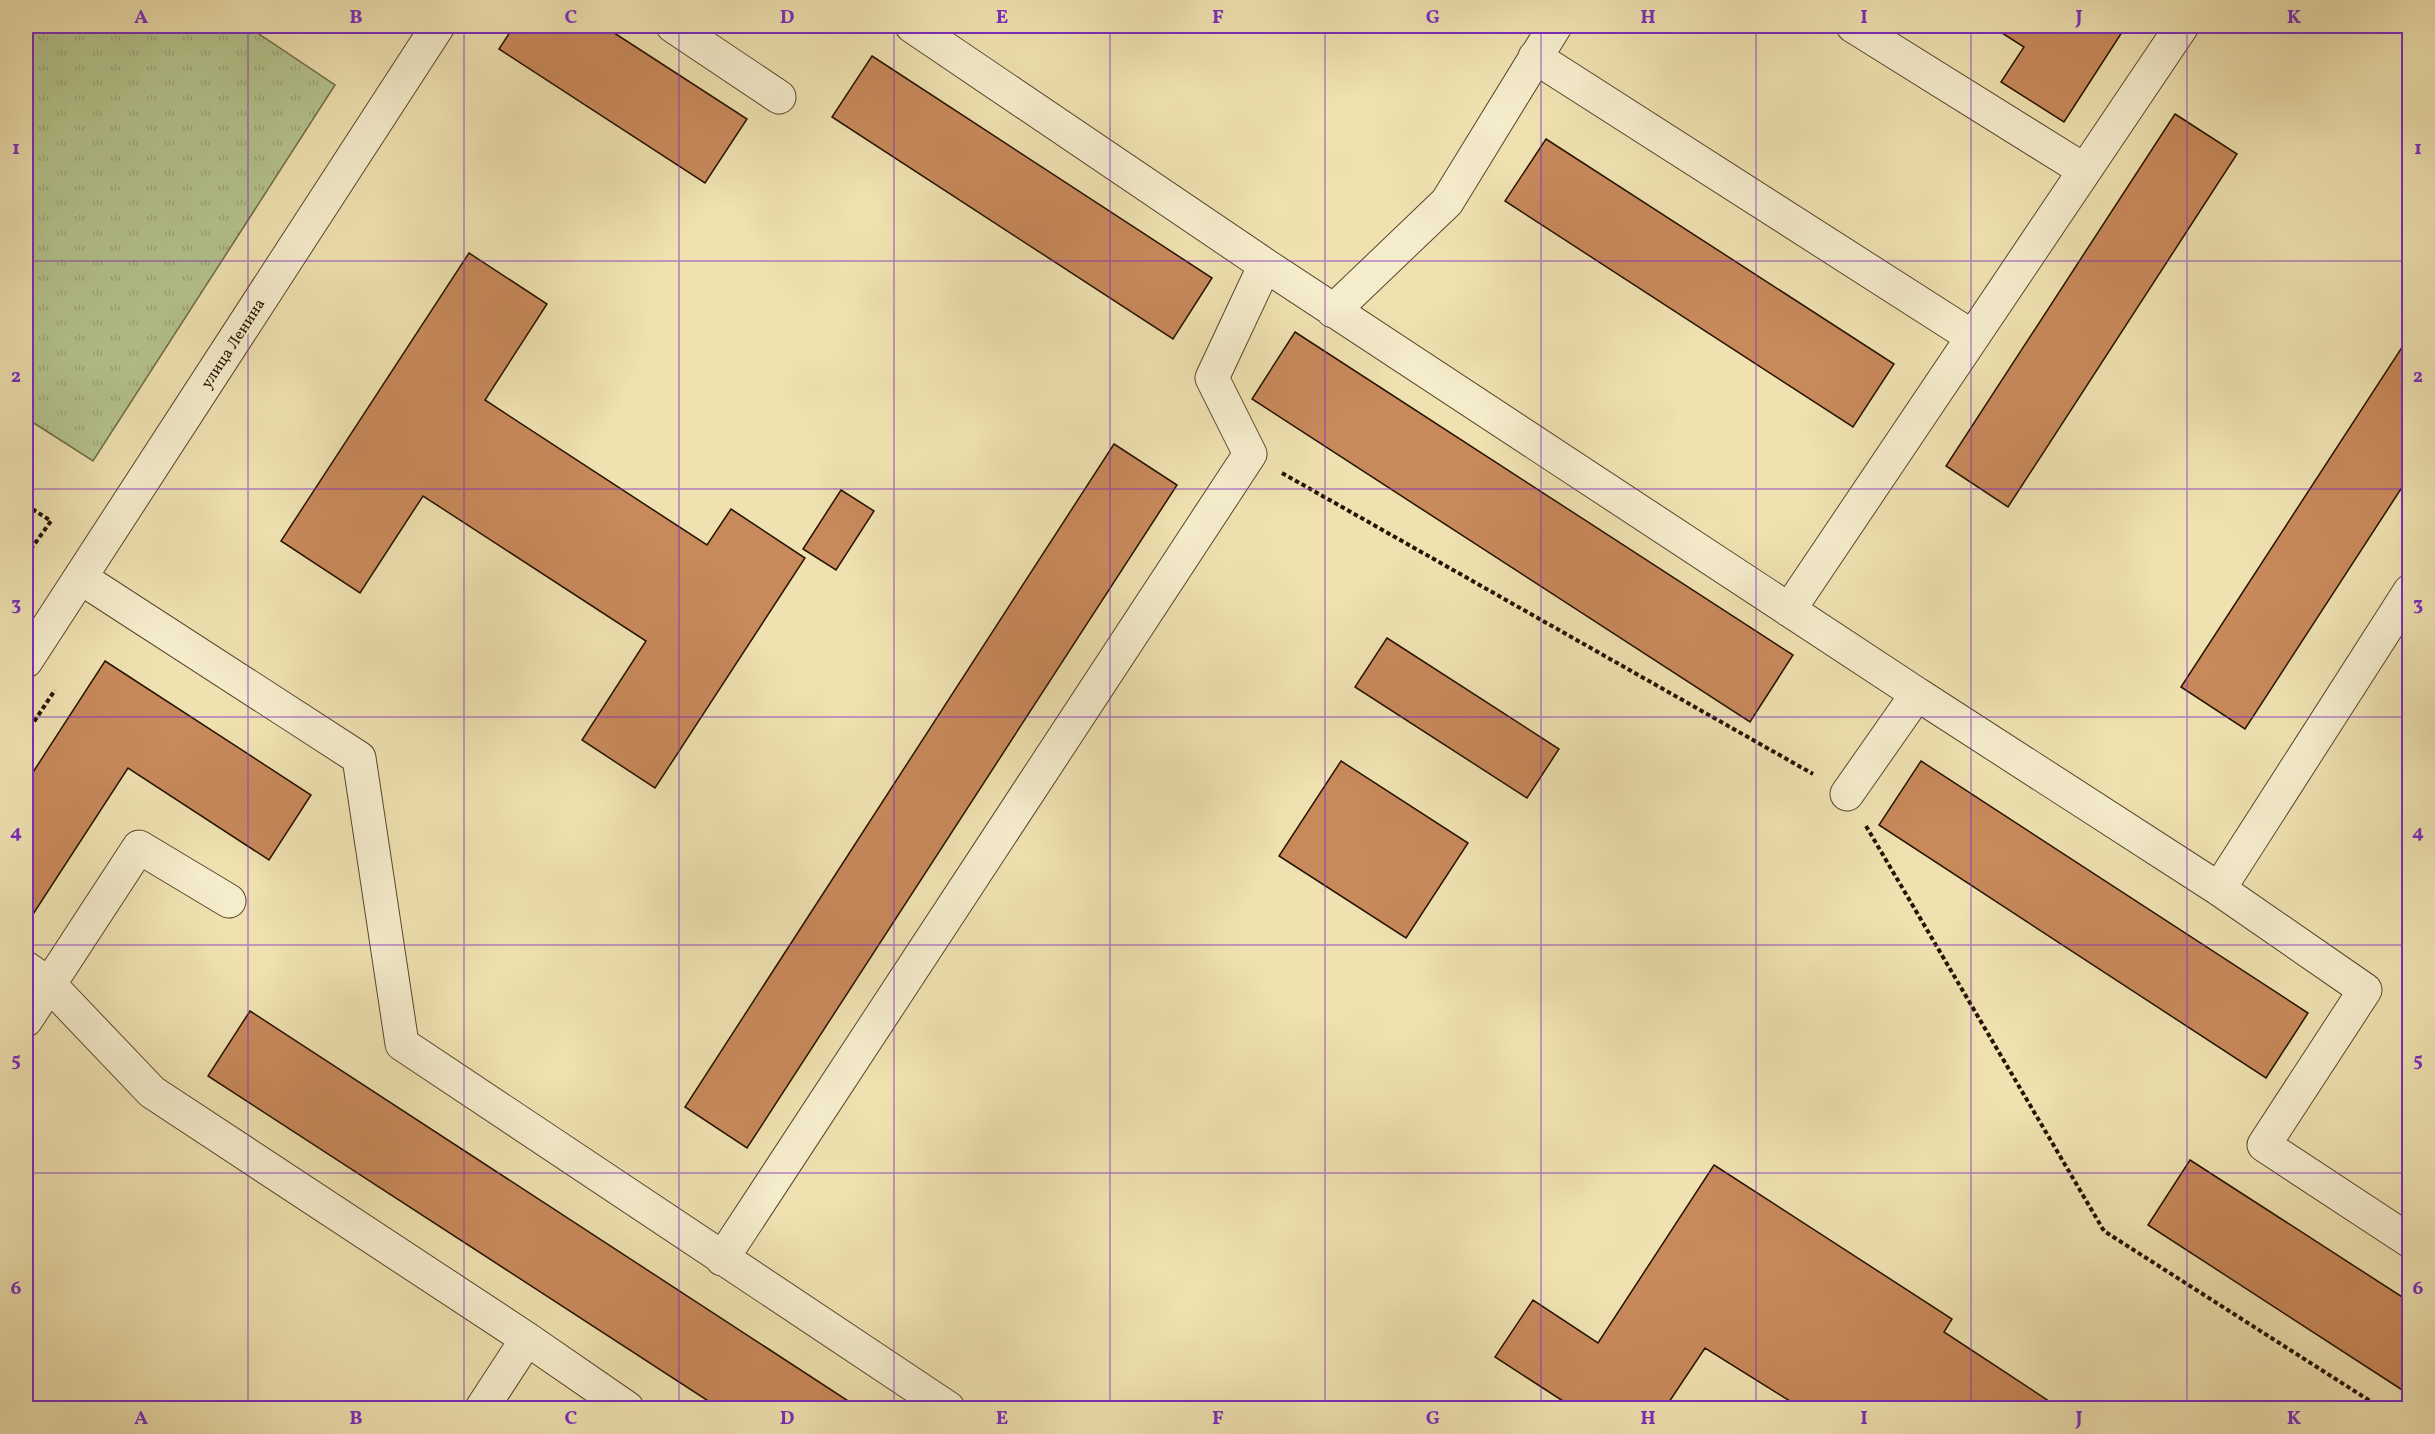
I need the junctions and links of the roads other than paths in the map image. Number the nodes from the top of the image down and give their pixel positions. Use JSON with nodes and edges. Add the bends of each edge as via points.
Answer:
{"nodes":[{"id":1,"x":438,"y":26,"type":"edge"},
{"id":2,"x":673,"y":26,"type":"edge"},
{"id":3,"x":912,"y":26,"type":"edge"},
{"id":4,"x":1555,"y":26,"type":"edge"},
{"id":5,"x":1853,"y":26,"type":"edge"},
{"id":6,"x":2182,"y":26,"type":"edge"},
{"id":7,"x":1535,"y":57,"type":"junction"},
{"id":8,"x":779,"y":97,"type":"dead end"},
{"id":9,"x":2084,"y":170,"type":"junction"},
{"id":10,"x":1265,"y":265,"type":"junction"},
{"id":11,"x":1333,"y":311,"type":"junction"},
{"id":12,"x":1971,"y":336,"type":"junction"},
{"id":13,"x":81,"y":578,"type":"junction"},
{"id":14,"x":2409,"y":591,"type":"edge"},
{"id":15,"x":1789,"y":610,"type":"junction"},
{"id":16,"x":26,"y":662,"type":"edge"},
{"id":17,"x":1917,"y":694,"type":"junction"},
{"id":18,"x":1847,"y":794,"type":"road end"},
{"id":19,"x":2219,"y":889,"type":"junction"},
{"id":20,"x":229,"y":901,"type":"dead end"},
{"id":21,"x":37,"y":976,"type":"edge"},
{"id":22,"x":26,"y":1020,"type":"edge"},
{"id":23,"x":2409,"y":1241,"type":"edge"},
{"id":24,"x":722,"y":1259,"type":"junction"},
{"id":25,"x":527,"y":1339,"type":"junction"},
{"id":26,"x":482,"y":1408,"type":"edge"},
{"id":27,"x":627,"y":1408,"type":"edge"},
{"id":28,"x":948,"y":1408,"type":"edge"}],
"edges":[{"from":1,"to":13,"type":"street","name":"улица Ленина"},
{"from":2,"to":8,"type":"street"},
{"from":3,"to":10,"type":"street"},
{"from":4,"to":7,"type":"street"},
{"from":5,"to":9,"type":"street"},
{"from":6,"to":9,"type":"street"},
{"from":7,"to":11,"type":"street","via":[[1447,202]]},
{"from":7,"to":12,"type":"street"},
{"from":9,"to":12,"type":"street"},
{"from":10,"to":11,"type":"street"},
{"from":10,"to":24,"type":"street","via":[[1212,378],[1250,454]]},
{"from":11,"to":15,"type":"street"},
{"from":12,"to":15,"type":"street"},
{"from":13,"to":16,"type":"street","name":"улица Ленина"},
{"from":13,"to":24,"type":"street","via":[[359,758],[402,1044]]},
{"from":14,"to":19,"type":"street"},
{"from":15,"to":17,"type":"street"},
{"from":17,"to":18,"type":"street"},
{"from":17,"to":19,"type":"street"},
{"from":19,"to":23,"type":"street","via":[[2365,990],[2264,1145]]},
{"from":20,"to":21,"type":"street","via":[[139,847]]},
{"from":21,"to":22,"type":"street"},
{"from":21,"to":25,"type":"street","via":[[152,1092]]},
{"from":24,"to":28,"type":"street"},
{"from":25,"to":26,"type":"street"},
{"from":25,"to":27,"type":"street"}]}
